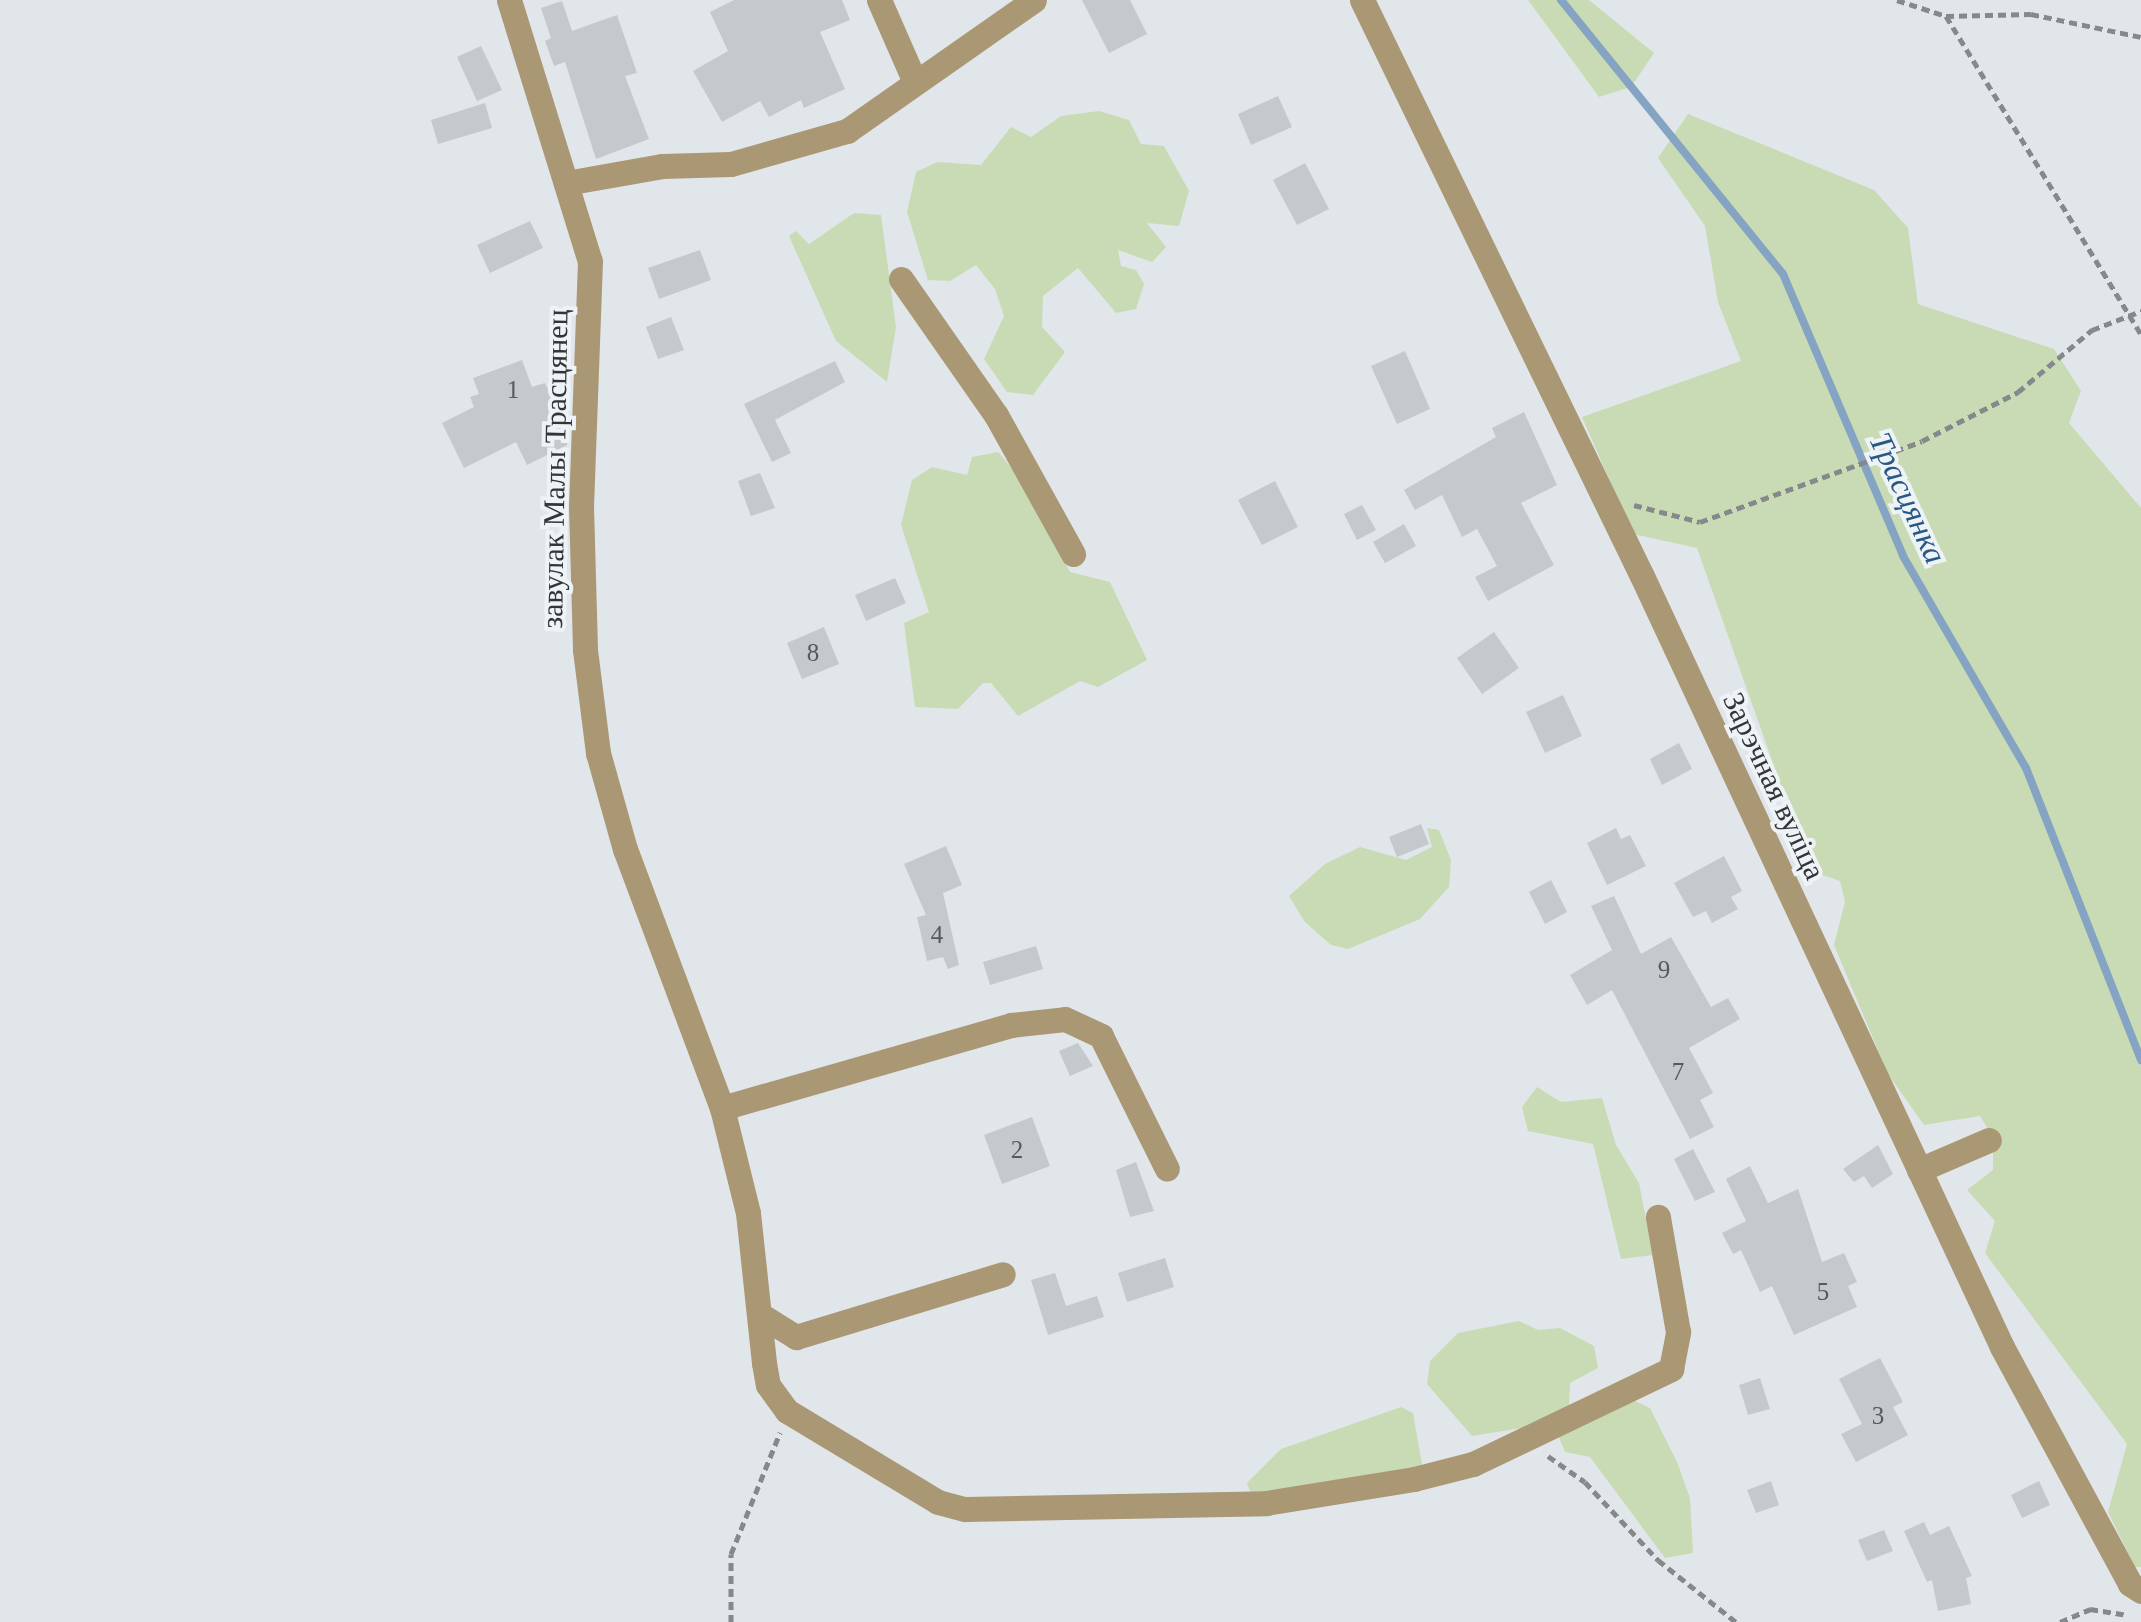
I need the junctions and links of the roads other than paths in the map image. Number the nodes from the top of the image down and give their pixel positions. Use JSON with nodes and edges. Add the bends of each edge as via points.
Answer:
{"nodes":[{"id":1,"x":510,"y":0,"type":"edge"},
{"id":2,"x":879,"y":0,"type":"edge"},
{"id":3,"x":1034,"y":0,"type":"edge"},
{"id":4,"x":1362,"y":0,"type":"edge"},
{"id":5,"x":914,"y":82,"type":"junction"},
{"id":6,"x":566,"y":183,"type":"junction"},
{"id":7,"x":902,"y":279,"type":"dead end"},
{"id":8,"x":1072,"y":554,"type":"dead end"},
{"id":9,"x":722,"y":1108,"type":"junction"},
{"id":10,"x":1989,"y":1140,"type":"dead end"},
{"id":11,"x":1167,"y":1169,"type":"dead end"},
{"id":12,"x":1918,"y":1170,"type":"junction"},
{"id":13,"x":1658,"y":1217,"type":"dead end"},
{"id":14,"x":1003,"y":1274,"type":"dead end"},
{"id":15,"x":759,"y":1314,"type":"junction"},
{"id":16,"x":2141,"y":1590,"type":"edge"}],
"edges":[{"from":1,"to":6,"type":"street","name":"завулак Малы Трасцянец"},
{"from":2,"to":5,"type":"street"},
{"from":3,"to":5,"type":"street"},
{"from":4,"to":12,"type":"street","name":"Зарэчная вуліца","via":[[1606,501]]},
{"from":5,"to":6,"type":"street","via":[[846,131],[780,155]]},
{"from":6,"to":9,"type":"street","name":"завулак Малы Трасцянец","via":[[590,260],[581,506],[585,650],[598,753],[625,849]]},
{"from":7,"to":8,"type":"street","via":[[996,416]]},
{"from":9,"to":11,"type":"street","via":[[1012,1025],[1064,1019],[1101,1036]]},
{"from":9,"to":15,"type":"street","name":"завулак Малы Трасцянец","via":[[748,1213]]},
{"from":10,"to":12,"type":"street"},
{"from":12,"to":16,"type":"street","name":"Зарэчная вуліца","via":[[2002,1347],[2130,1584]]},
{"from":13,"to":15,"type":"street","name":"завулак Малы Трасцянец","via":[[1678,1332],[1672,1369],[1473,1464],[1266,1503],[1011,1512],[938,1502],[787,1411],[768,1385]]},
{"from":14,"to":15,"type":"street","via":[[796,1338]]}]}
